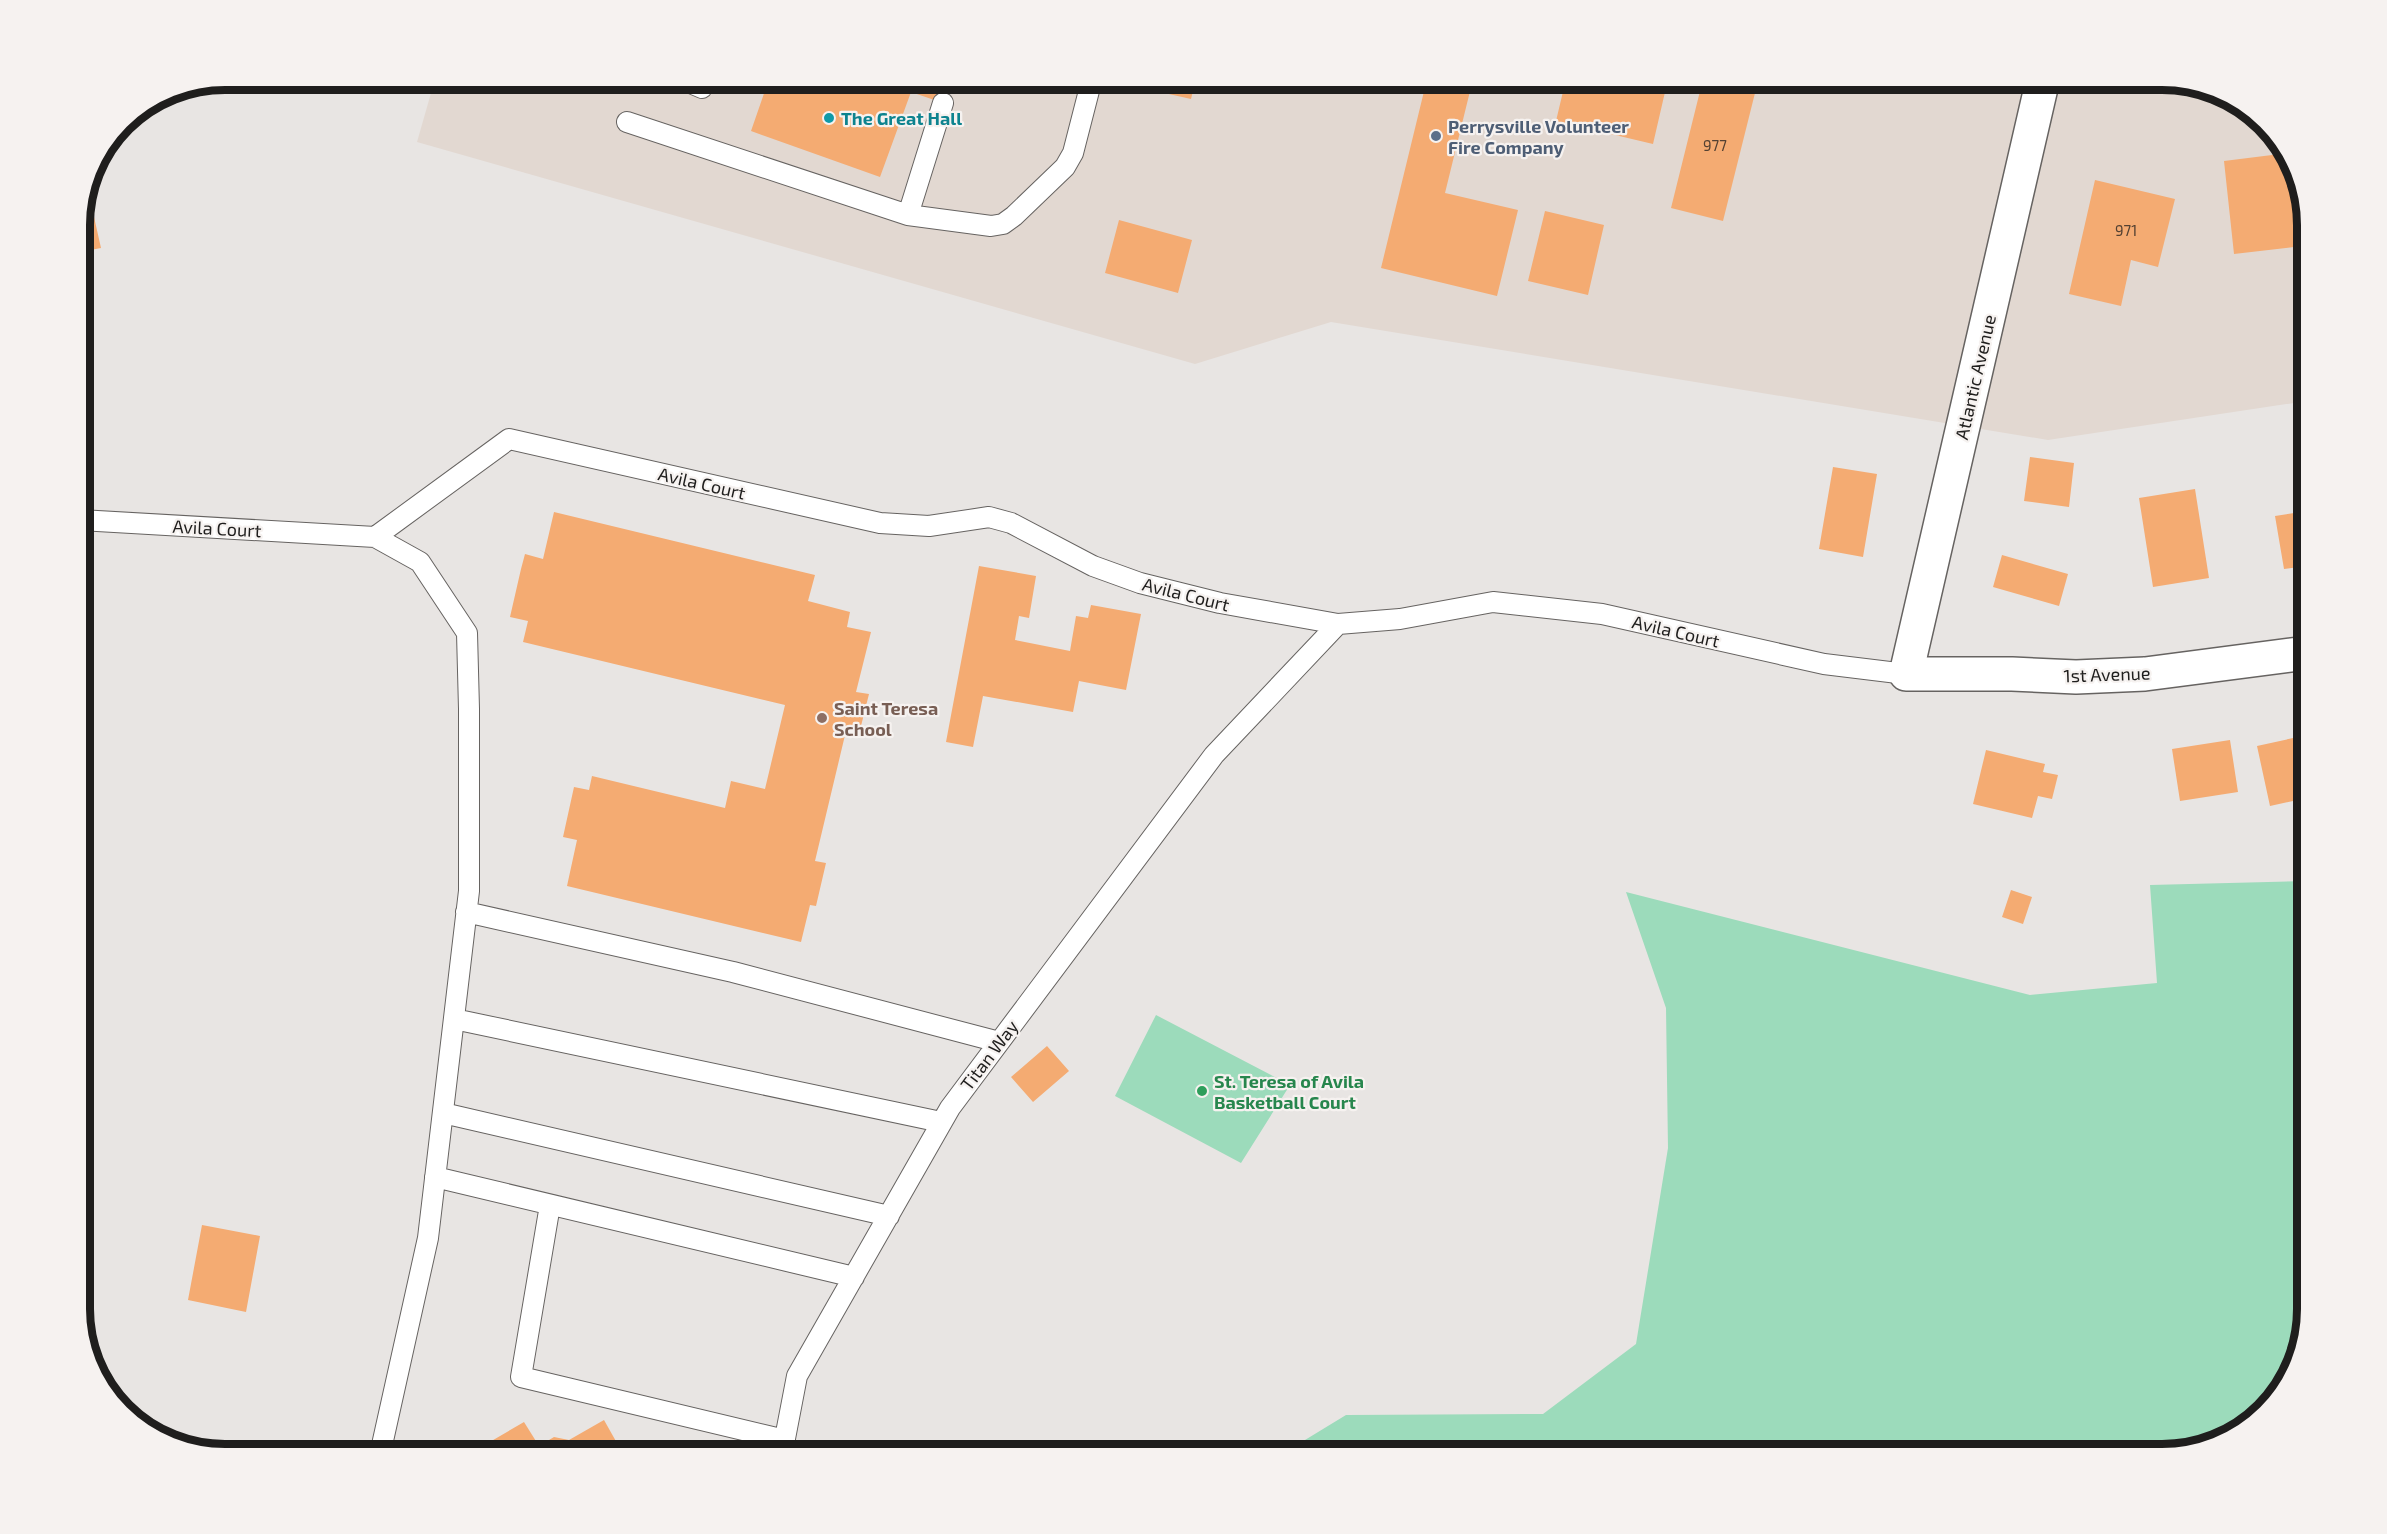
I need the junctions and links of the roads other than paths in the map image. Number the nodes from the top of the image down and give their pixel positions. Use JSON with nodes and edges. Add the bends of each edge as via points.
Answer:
{"nodes":[{"id":1,"x":1089,"y":90,"type":"edge"},
{"id":2,"x":2041,"y":90,"type":"edge"},
{"id":3,"x":943,"y":103,"type":"dead end"},
{"id":4,"x":627,"y":122,"type":"dead end"},
{"id":5,"x":908,"y":215,"type":"junction"},
{"id":6,"x":90,"y":521,"type":"edge"},
{"id":7,"x":375,"y":537,"type":"junction"},
{"id":8,"x":1338,"y":624,"type":"junction"},
{"id":9,"x":2297,"y":654,"type":"edge"},
{"id":10,"x":1906,"y":674,"type":"junction"},
{"id":11,"x":466,"y":912,"type":"junction"},
{"id":12,"x":454,"y":1018,"type":"junction"},
{"id":13,"x":999,"y":1042,"type":"junction"},
{"id":14,"x":443,"y":1113,"type":"junction"},
{"id":15,"x":941,"y":1122,"type":"junction"},
{"id":16,"x":435,"y":1177,"type":"junction"},
{"id":17,"x":550,"y":1205,"type":"junction"},
{"id":18,"x":889,"y":1216,"type":"junction"},
{"id":19,"x":854,"y":1277,"type":"junction"},
{"id":20,"x":382,"y":1444,"type":"edge"},
{"id":21,"x":772,"y":1444,"type":"edge"},
{"id":22,"x":784,"y":1444,"type":"edge"}],
"edges":[{"from":1,"to":5,"type":"lane","via":[[1065,167],[1003,224],[991,226]]},
{"from":2,"to":10,"type":"street","name":"Atlantic Avenue"},
{"from":3,"to":5,"type":"lane"},
{"from":4,"to":5,"type":"lane"},
{"from":6,"to":7,"type":"lane","name":"Avila Court"},
{"from":7,"to":8,"type":"lane","name":"Avila Court","via":[[509,439],[880,523],[929,526],[989,518],[1011,523],[1093,566],[1140,583],[1220,603]]},
{"from":7,"to":11,"type":"lane","via":[[420,562],[467,633]]},
{"from":8,"to":10,"type":"lane","name":"Avila Court","via":[[1400,619],[1493,602],[1602,614],[1824,664]]},
{"from":8,"to":13,"type":"lane","name":"Titan Way","via":[[1214,755]]},
{"from":9,"to":10,"type":"street","name":"1st Avenue","via":[[2145,674]]},
{"from":11,"to":12,"type":"lane"},
{"from":11,"to":13,"type":"lane","via":[[733,972]]},
{"from":12,"to":14,"type":"lane"},
{"from":12,"to":15,"type":"lane"},
{"from":13,"to":15,"type":"lane","name":"Titan Way"},
{"from":14,"to":16,"type":"lane"},
{"from":14,"to":18,"type":"lane"},
{"from":15,"to":18,"type":"lane","name":"Titan Way"},
{"from":16,"to":17,"type":"lane"},
{"from":16,"to":20,"type":"lane","via":[[428,1238]]},
{"from":17,"to":19,"type":"lane"},
{"from":17,"to":21,"type":"lane","via":[[521,1377]]},
{"from":18,"to":19,"type":"lane","name":"Titan Way"},
{"from":19,"to":22,"type":"lane","name":"Titan Way","via":[[797,1377]]}]}
